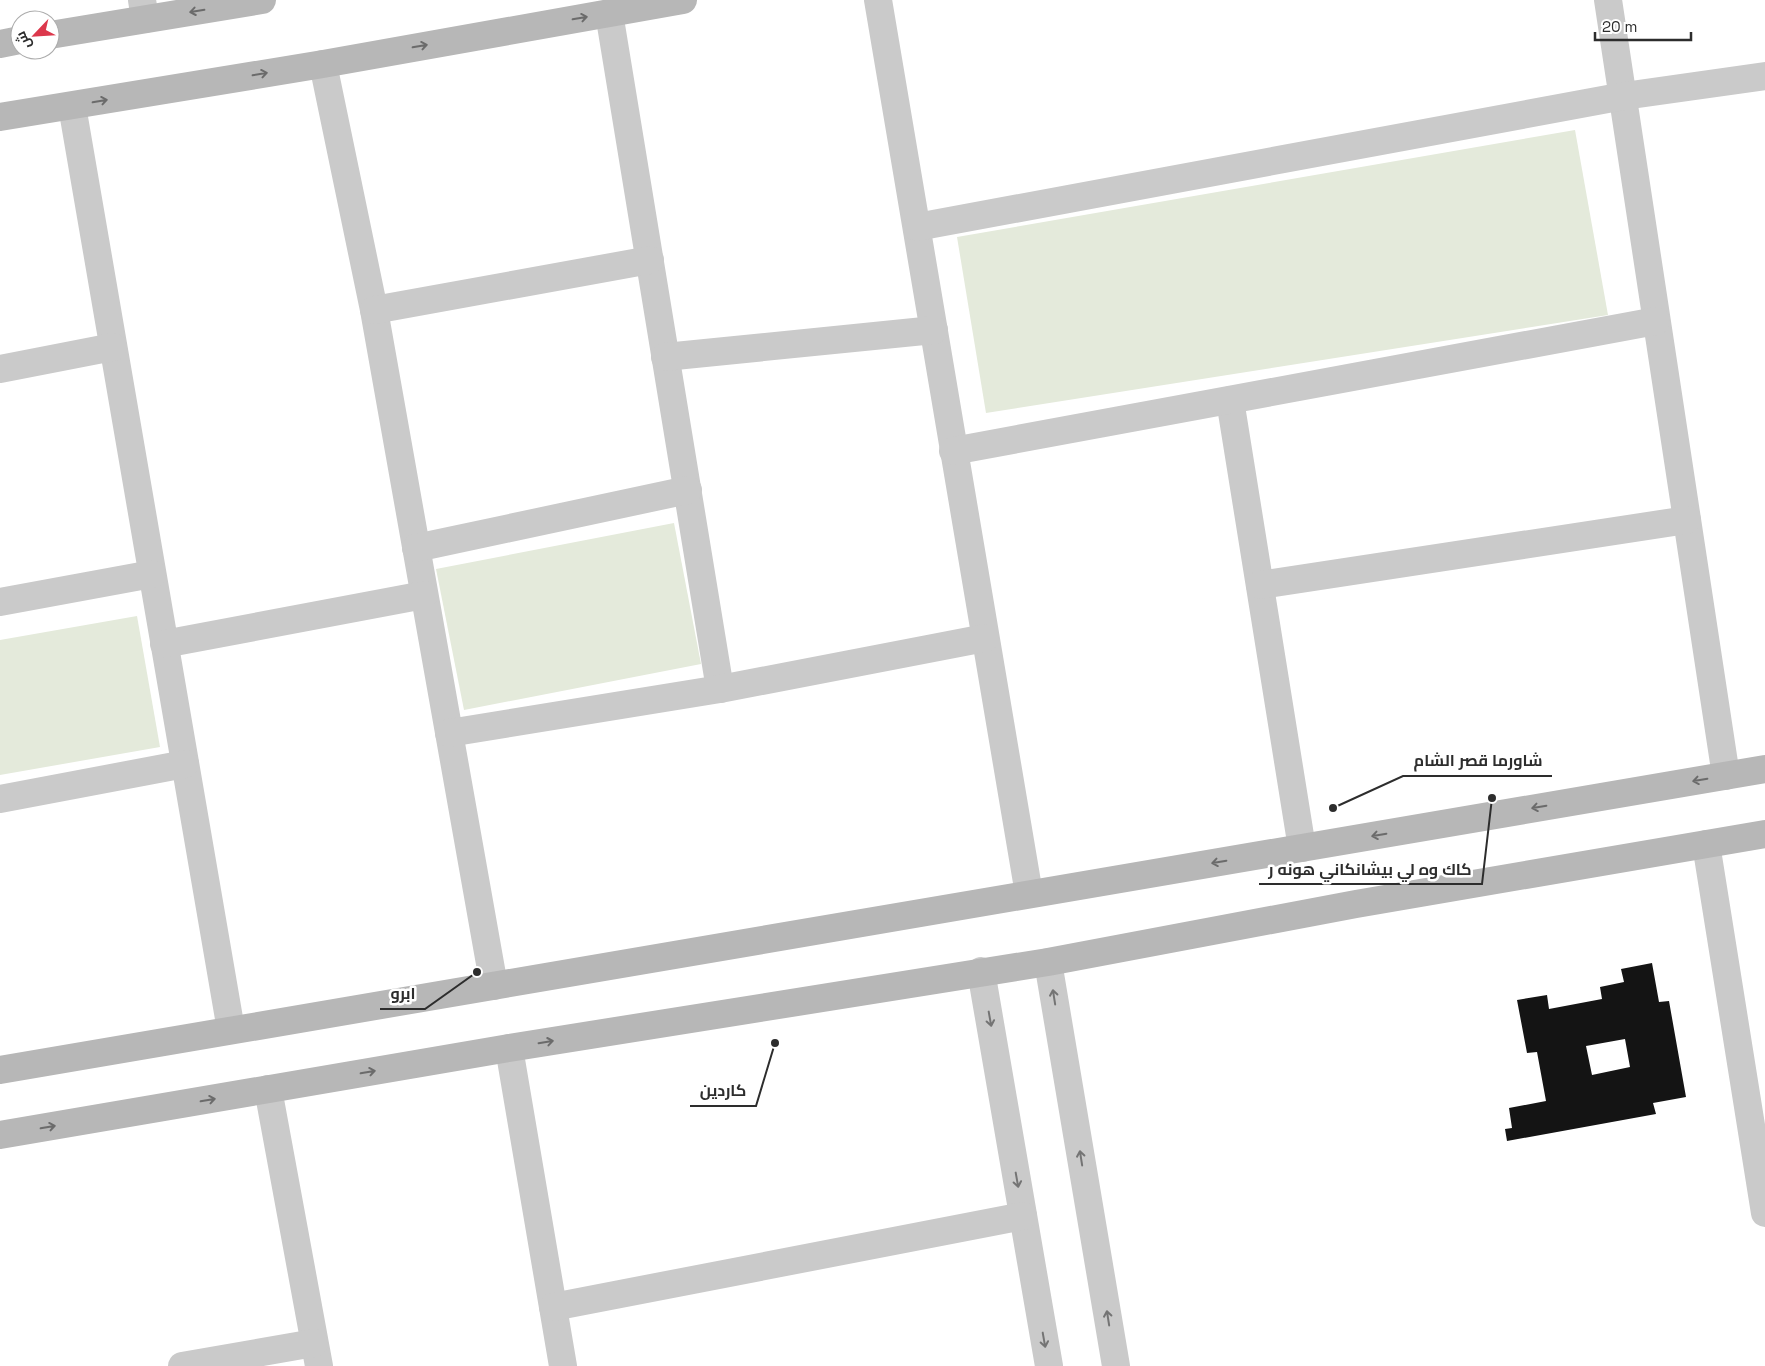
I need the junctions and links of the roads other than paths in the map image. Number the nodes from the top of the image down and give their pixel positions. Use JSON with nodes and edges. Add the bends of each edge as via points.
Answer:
{"nodes":[{"id":1,"x":262,"y":0,"type":"edge"},
{"id":2,"x":683,"y":0,"type":"edge"},
{"id":3,"x":878,"y":0,"type":"edge"},
{"id":4,"x":1608,"y":0,"type":"edge"},
{"id":5,"x":144,"y":10,"type":"edge"},
{"id":6,"x":609,"y":13,"type":"junction"},
{"id":7,"x":60,"y":32,"type":"edge"},
{"id":8,"x":323,"y":64,"type":"junction"},
{"id":9,"x":1765,"y":76,"type":"edge"},
{"id":10,"x":1624,"y":96,"type":"junction"},
{"id":11,"x":72,"y":106,"type":"junction"},
{"id":12,"x":0,"y":117,"type":"edge"},
{"id":13,"x":917,"y":227,"type":"junction"},
{"id":14,"x":650,"y":260,"type":"junction"},
{"id":15,"x":374,"y":310,"type":"junction"},
{"id":16,"x":1656,"y":321,"type":"junction"},
{"id":17,"x":934,"y":330,"type":"junction"},
{"id":18,"x":113,"y":347,"type":"junction"},
{"id":19,"x":665,"y":357,"type":"junction"},
{"id":20,"x":0,"y":369,"type":"edge"},
{"id":21,"x":1230,"y":400,"type":"junction"},
{"id":22,"x":953,"y":452,"type":"junction"},
{"id":23,"x":688,"y":490,"type":"junction"},
{"id":24,"x":1687,"y":520,"type":"junction"},
{"id":25,"x":416,"y":548,"type":"junction"},
{"id":26,"x":152,"y":574,"type":"junction"},
{"id":27,"x":1260,"y":586,"type":"junction"},
{"id":28,"x":424,"y":595,"type":"junction"},
{"id":29,"x":0,"y":602,"type":"edge"},
{"id":30,"x":985,"y":638,"type":"junction"},
{"id":31,"x":164,"y":644,"type":"junction"},
{"id":32,"x":720,"y":689,"type":"junction"},
{"id":33,"x":449,"y":733,"type":"junction"},
{"id":34,"x":185,"y":764,"type":"junction"},
{"id":35,"x":1765,"y":769,"type":"edge"},
{"id":36,"x":1726,"y":776,"type":"junction"},
{"id":37,"x":0,"y":799,"type":"edge"},
{"id":38,"x":1765,"y":834,"type":"edge"},
{"id":39,"x":1706,"y":844,"type":"junction"},
{"id":40,"x":1302,"y":848,"type":"junction"},
{"id":41,"x":1029,"y":894,"type":"junction"},
{"id":42,"x":1048,"y":962,"type":"junction"},
{"id":43,"x":981,"y":971,"type":"junction"},
{"id":44,"x":494,"y":986,"type":"junction"},
{"id":45,"x":231,"y":1030,"type":"junction"},
{"id":46,"x":509,"y":1048,"type":"junction"},
{"id":47,"x":0,"y":1070,"type":"edge"},
{"id":48,"x":268,"y":1089,"type":"junction"},
{"id":49,"x":0,"y":1135,"type":"edge"},
{"id":50,"x":1765,"y":1213,"type":"edge"},
{"id":51,"x":1023,"y":1216,"type":"junction"},
{"id":52,"x":553,"y":1307,"type":"junction"},
{"id":53,"x":317,"y":1354,"type":"edge"},
{"id":54,"x":182,"y":1366,"type":"edge"},
{"id":55,"x":563,"y":1366,"type":"edge"},
{"id":56,"x":1049,"y":1366,"type":"edge"},
{"id":57,"x":1116,"y":1366,"type":"edge"}],
"edges":[{"from":1,"to":5,"type":"street","one_way":true},
{"from":2,"to":6,"type":"street"},
{"from":3,"to":13,"type":"street"},
{"from":4,"to":10,"type":"street"},
{"from":5,"to":7,"type":"street"},
{"from":8,"to":6,"type":"street","one_way":true},
{"from":6,"to":14,"type":"street"},
{"from":11,"to":8,"type":"street","one_way":true},
{"from":8,"to":15,"type":"street"},
{"from":9,"to":10,"type":"street"},
{"from":10,"to":13,"type":"street"},
{"from":10,"to":16,"type":"street"},
{"from":11,"to":12,"type":"street"},
{"from":11,"to":18,"type":"street"},
{"from":13,"to":17,"type":"street"},
{"from":14,"to":15,"type":"street"},
{"from":14,"to":19,"type":"street"},
{"from":15,"to":25,"type":"street"},
{"from":16,"to":21,"type":"street"},
{"from":16,"to":24,"type":"street"},
{"from":17,"to":19,"type":"street"},
{"from":17,"to":22,"type":"street"},
{"from":18,"to":20,"type":"street"},
{"from":18,"to":26,"type":"street"},
{"from":19,"to":23,"type":"street"},
{"from":21,"to":22,"type":"street"},
{"from":21,"to":27,"type":"street"},
{"from":22,"to":30,"type":"street"},
{"from":23,"to":25,"type":"street"},
{"from":23,"to":32,"type":"street"},
{"from":24,"to":27,"type":"street"},
{"from":24,"to":36,"type":"street"},
{"from":25,"to":28,"type":"street"},
{"from":26,"to":29,"type":"street"},
{"from":26,"to":31,"type":"street"},
{"from":27,"to":40,"type":"street"},
{"from":28,"to":31,"type":"street"},
{"from":28,"to":33,"type":"street"},
{"from":30,"to":32,"type":"street"},
{"from":30,"to":41,"type":"street"},
{"from":31,"to":34,"type":"street"},
{"from":32,"to":33,"type":"street"},
{"from":33,"to":44,"type":"street"},
{"from":34,"to":37,"type":"street"},
{"from":34,"to":45,"type":"street"},
{"from":35,"to":36,"type":"street"},
{"from":36,"to":40,"type":"street","one_way":true},
{"from":38,"to":39,"type":"street"},
{"from":39,"to":42,"type":"street","via":[[1356,904]]},
{"from":39,"to":50,"type":"street"},
{"from":40,"to":41,"type":"street","one_way":true},
{"from":41,"to":44,"type":"street"},
{"from":42,"to":43,"type":"street"},
{"from":57,"to":42,"type":"street","one_way":true},
{"from":46,"to":43,"type":"street","one_way":true},
{"from":43,"to":51,"type":"street","one_way":true},
{"from":44,"to":45,"type":"street"},
{"from":45,"to":47,"type":"street"},
{"from":48,"to":46,"type":"street","one_way":true},
{"from":46,"to":52,"type":"street"},
{"from":49,"to":48,"type":"street","one_way":true},
{"from":48,"to":53,"type":"street"},
{"from":51,"to":52,"type":"street"},
{"from":51,"to":56,"type":"street","one_way":true},
{"from":52,"to":55,"type":"street"},
{"from":53,"to":54,"type":"street"}]}
